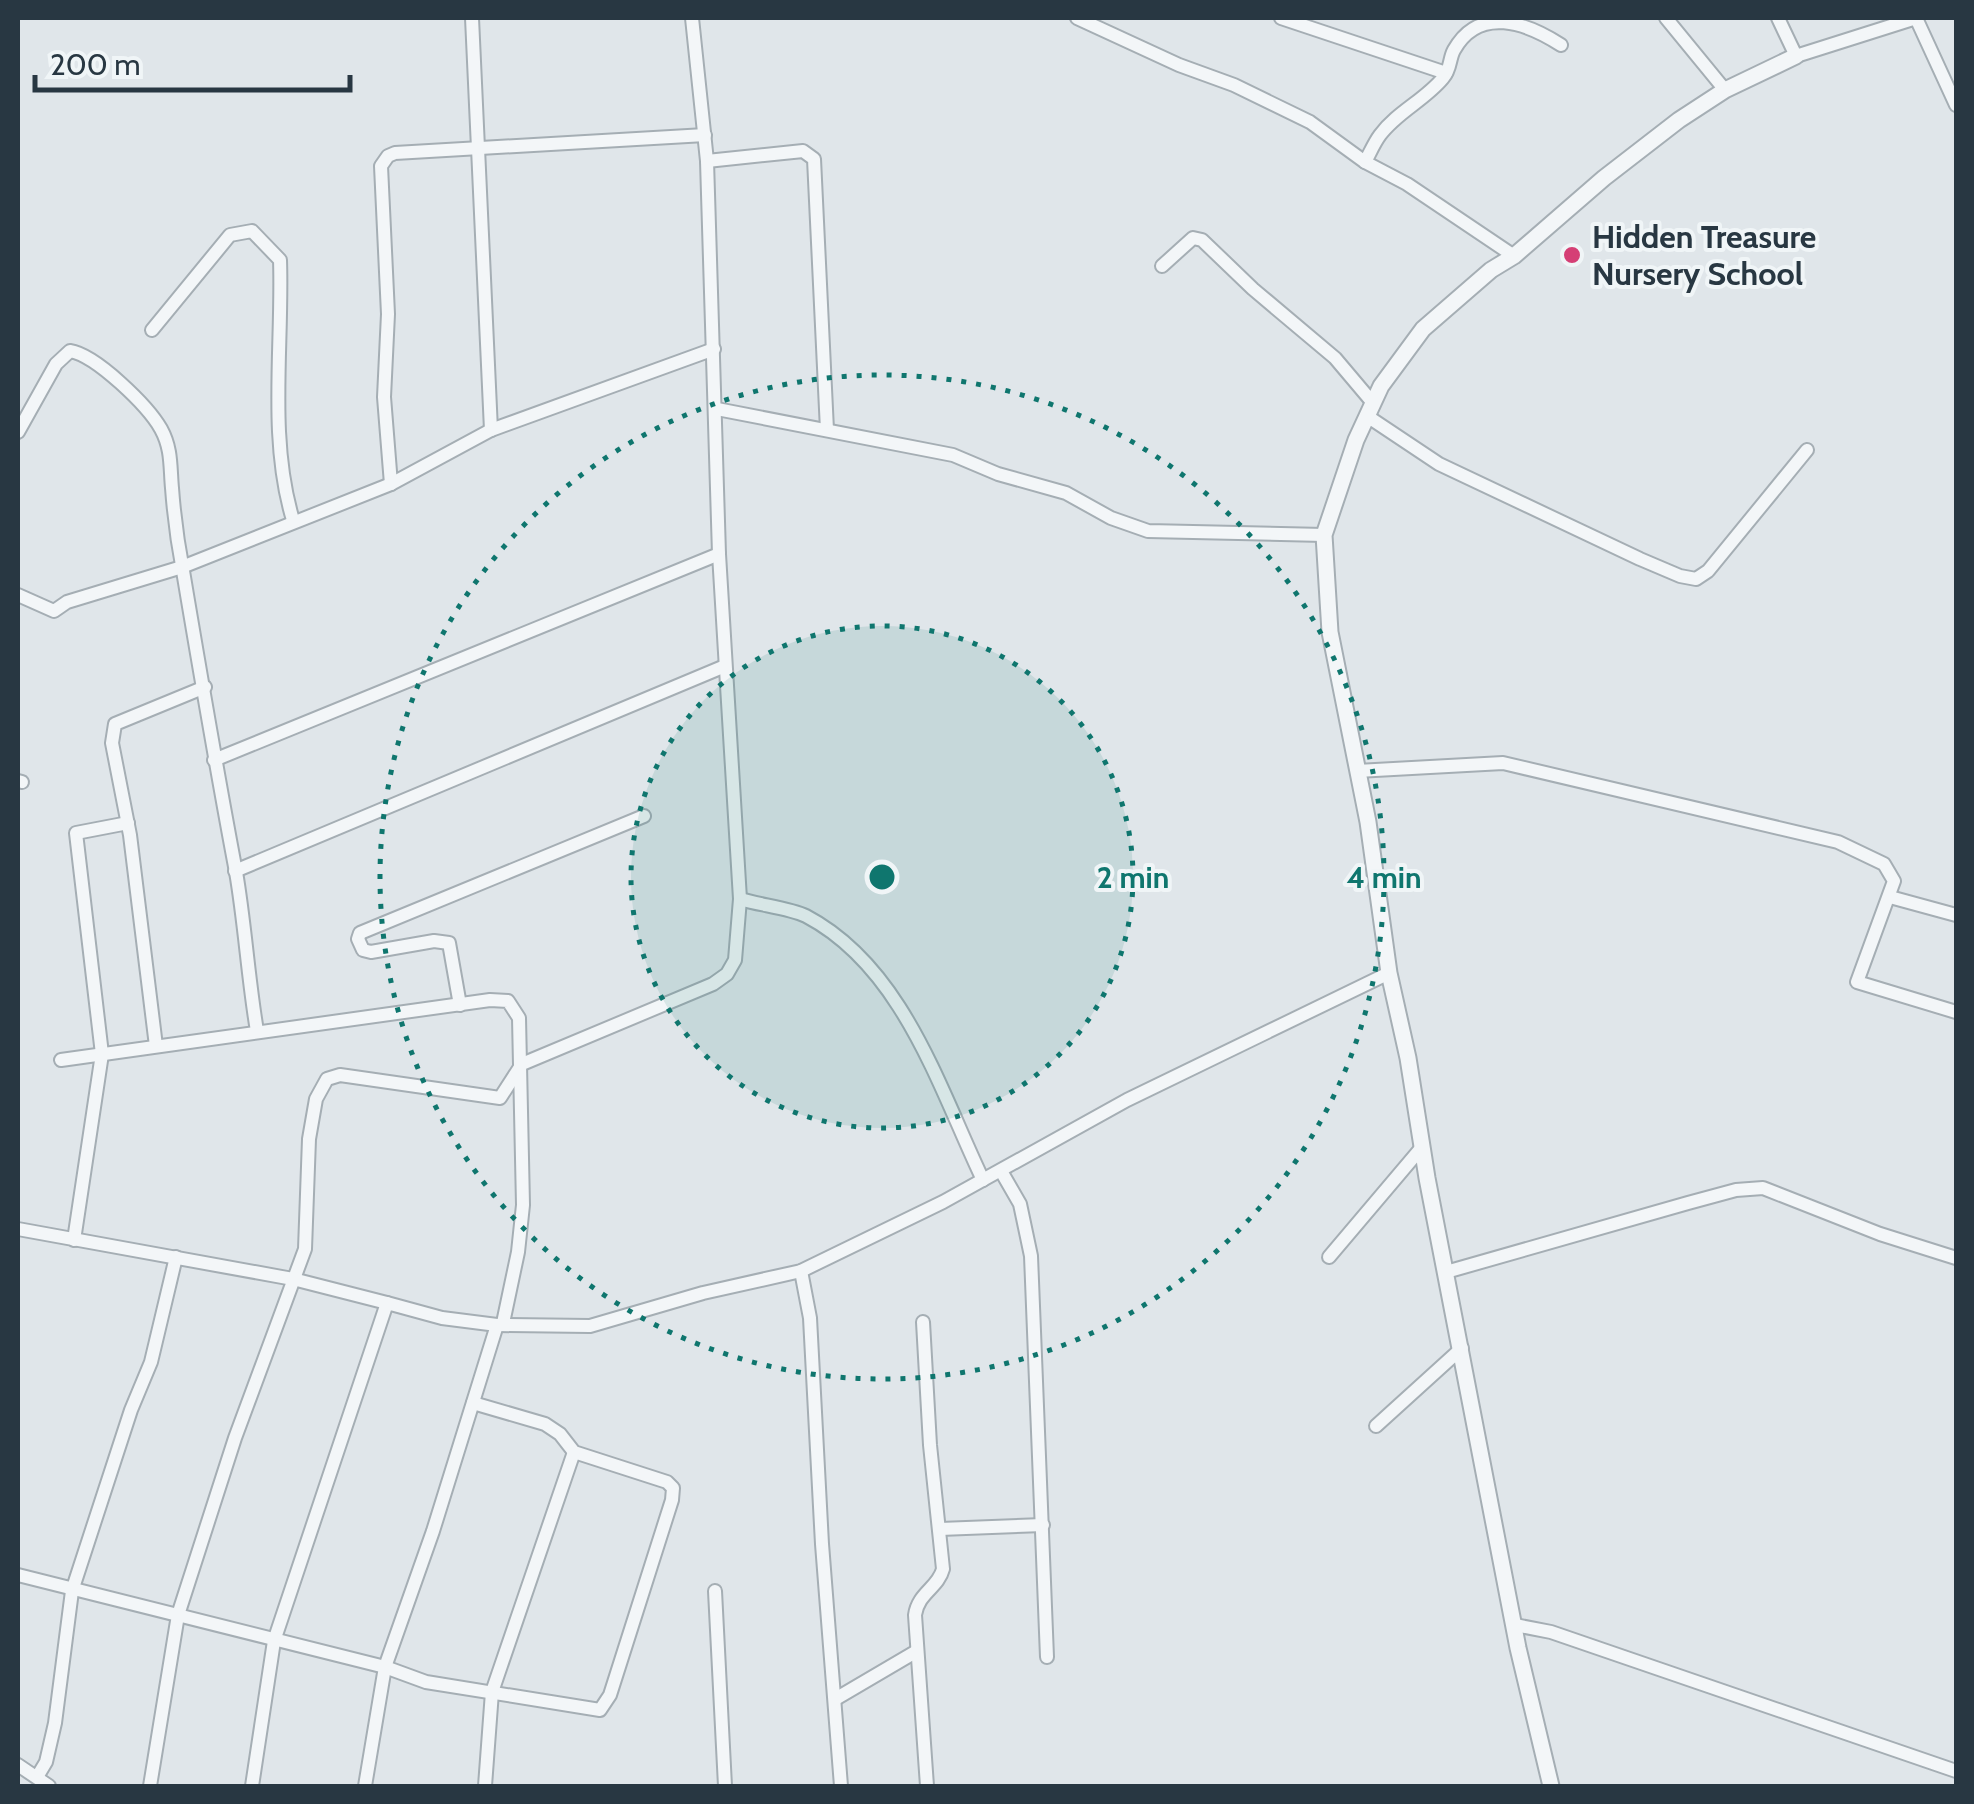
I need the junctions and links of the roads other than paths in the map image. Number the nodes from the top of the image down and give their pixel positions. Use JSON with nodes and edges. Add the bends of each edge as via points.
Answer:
{"nodes":[{"id":1,"x":472,"y":18,"type":"edge"},
{"id":2,"x":692,"y":18,"type":"edge"},
{"id":3,"x":1077,"y":18,"type":"edge"},
{"id":4,"x":1281,"y":18,"type":"edge"},
{"id":5,"x":1666,"y":18,"type":"edge"},
{"id":6,"x":1778,"y":18,"type":"edge"},
{"id":7,"x":1561,"y":45,"type":"dead end"},
{"id":8,"x":1796,"y":56,"type":"junction"},
{"id":9,"x":1446,"y":73,"type":"junction"},
{"id":10,"x":1725,"y":90,"type":"junction"},
{"id":11,"x":1956,"y":104,"type":"edge"},
{"id":12,"x":705,"y":135,"type":"junction"},
{"id":13,"x":477,"y":150,"type":"junction"},
{"id":14,"x":706,"y":162,"type":"junction"},
{"id":15,"x":1365,"y":162,"type":"junction"},
{"id":16,"x":1514,"y":256,"type":"junction"},
{"id":17,"x":1162,"y":266,"type":"dead end"},
{"id":18,"x":152,"y":330,"type":"dead end"},
{"id":19,"x":714,"y":348,"type":"junction"},
{"id":20,"x":716,"y":409,"type":"junction"},
{"id":21,"x":1370,"y":410,"type":"junction"},
{"id":22,"x":490,"y":430,"type":"junction"},
{"id":23,"x":827,"y":430,"type":"junction"},
{"id":24,"x":18,"y":432,"type":"edge"},
{"id":25,"x":1807,"y":450,"type":"dead end"},
{"id":26,"x":391,"y":484,"type":"junction"},
{"id":27,"x":293,"y":520,"type":"junction"},
{"id":28,"x":1324,"y":535,"type":"junction"},
{"id":29,"x":719,"y":554,"type":"junction"},
{"id":30,"x":182,"y":567,"type":"junction"},
{"id":31,"x":18,"y":595,"type":"edge"},
{"id":32,"x":725,"y":666,"type":"junction"},
{"id":33,"x":204,"y":686,"type":"junction"},
{"id":34,"x":214,"y":760,"type":"junction"},
{"id":35,"x":1357,"y":771,"type":"junction"},
{"id":36,"x":644,"y":816,"type":"dead end"},
{"id":37,"x":128,"y":824,"type":"junction"},
{"id":38,"x":236,"y":871,"type":"junction"},
{"id":39,"x":1890,"y":897,"type":"junction"},
{"id":40,"x":740,"y":898,"type":"junction"},
{"id":41,"x":1956,"y":915,"type":"edge"},
{"id":42,"x":1389,"y":972,"type":"junction"},
{"id":43,"x":460,"y":1005,"type":"junction"},
{"id":44,"x":1956,"y":1012,"type":"edge"},
{"id":45,"x":257,"y":1031,"type":"junction"},
{"id":46,"x":156,"y":1046,"type":"junction"},
{"id":47,"x":102,"y":1054,"type":"junction"},
{"id":48,"x":61,"y":1060,"type":"dead end"},
{"id":49,"x":522,"y":1064,"type":"junction"},
{"id":50,"x":1423,"y":1146,"type":"junction"},
{"id":51,"x":1001,"y":1171,"type":"junction"},
{"id":52,"x":983,"y":1180,"type":"junction"},
{"id":53,"x":18,"y":1229,"type":"edge"},
{"id":54,"x":74,"y":1240,"type":"junction"},
{"id":55,"x":176,"y":1257,"type":"junction"},
{"id":56,"x":1329,"y":1257,"type":"dead end"},
{"id":57,"x":1956,"y":1258,"type":"edge"},
{"id":58,"x":802,"y":1271,"type":"junction"},
{"id":59,"x":1446,"y":1272,"type":"junction"},
{"id":60,"x":292,"y":1280,"type":"junction"},
{"id":61,"x":387,"y":1303,"type":"junction"},
{"id":62,"x":923,"y":1322,"type":"dead end"},
{"id":63,"x":500,"y":1324,"type":"junction"},
{"id":64,"x":1462,"y":1348,"type":"junction"},
{"id":65,"x":473,"y":1403,"type":"junction"},
{"id":66,"x":1376,"y":1426,"type":"dead end"},
{"id":67,"x":574,"y":1452,"type":"junction"},
{"id":68,"x":1043,"y":1526,"type":"junction"},
{"id":69,"x":940,"y":1530,"type":"junction"},
{"id":70,"x":18,"y":1575,"type":"edge"},
{"id":71,"x":72,"y":1590,"type":"junction"},
{"id":72,"x":714,"y":1591,"type":"dead end"},
{"id":73,"x":178,"y":1615,"type":"junction"},
{"id":74,"x":1515,"y":1624,"type":"junction"},
{"id":75,"x":274,"y":1641,"type":"junction"},
{"id":76,"x":917,"y":1651,"type":"junction"},
{"id":77,"x":1047,"y":1658,"type":"dead end"},
{"id":78,"x":385,"y":1666,"type":"junction"},
{"id":79,"x":492,"y":1692,"type":"junction"},
{"id":80,"x":836,"y":1698,"type":"junction"},
{"id":81,"x":18,"y":1765,"type":"edge"},
{"id":82,"x":1956,"y":1771,"type":"edge"},
{"id":83,"x":36,"y":1777,"type":"junction"},
{"id":84,"x":49,"y":1786,"type":"edge"},
{"id":85,"x":150,"y":1786,"type":"edge"},
{"id":86,"x":252,"y":1786,"type":"edge"},
{"id":87,"x":365,"y":1786,"type":"edge"},
{"id":88,"x":485,"y":1786,"type":"edge"},
{"id":89,"x":725,"y":1786,"type":"edge"},
{"id":90,"x":842,"y":1786,"type":"edge"},
{"id":91,"x":927,"y":1786,"type":"edge"},
{"id":92,"x":1552,"y":1786,"type":"edge"}],
"edges":[{"from":1,"to":13,"type":"street"},
{"from":2,"to":12,"type":"street"},
{"from":3,"to":15,"type":"street","via":[[1264,98]]},
{"from":4,"to":9,"type":"street"},
{"from":5,"to":10,"type":"street"},
{"from":6,"to":8,"type":"street"},
{"from":7,"to":9,"type":"street","via":[[1519,24],[1484,22],[1454,51]]},
{"from":8,"to":10,"type":"street"},
{"from":8,"to":11,"type":"street","via":[[1916,18]]},
{"from":9,"to":15,"type":"street","via":[[1378,136]]},
{"from":10,"to":16,"type":"street","via":[[1604,178]]},
{"from":12,"to":13,"type":"street"},
{"from":12,"to":14,"type":"street"},
{"from":13,"to":22,"type":"street"},
{"from":13,"to":26,"type":"street","via":[[395,153],[381,166]]},
{"from":14,"to":19,"type":"street"},
{"from":14,"to":23,"type":"street","via":[[804,151],[814,159]]},
{"from":15,"to":16,"type":"street"},
{"from":16,"to":21,"type":"street","via":[[1423,329]]},
{"from":17,"to":21,"type":"street","via":[[1188,240],[1202,240],[1335,358]]},
{"from":18,"to":27,"type":"street","via":[[230,235],[252,231],[280,260],[283,473]]},
{"from":19,"to":20,"type":"street"},
{"from":19,"to":22,"type":"street"},
{"from":20,"to":23,"type":"street"},
{"from":20,"to":29,"type":"street"},
{"from":21,"to":25,"type":"street","via":[[1439,464],[1696,579]]},
{"from":21,"to":28,"type":"street"},
{"from":22,"to":26,"type":"street"},
{"from":23,"to":28,"type":"street","via":[[952,455],[1066,493],[1148,531]]},
{"from":24,"to":30,"type":"street","via":[[70,351],[82,352],[119,382],[160,428],[172,459]]},
{"from":26,"to":27,"type":"street"},
{"from":27,"to":30,"type":"street"},
{"from":28,"to":35,"type":"street","via":[[1330,632]]},
{"from":29,"to":32,"type":"street"},
{"from":29,"to":34,"type":"street"},
{"from":30,"to":31,"type":"street","via":[[54,611]]},
{"from":30,"to":33,"type":"street"},
{"from":32,"to":38,"type":"street"},
{"from":32,"to":40,"type":"street"},
{"from":33,"to":34,"type":"street"},
{"from":33,"to":37,"type":"street","via":[[115,724],[112,743]]},
{"from":34,"to":38,"type":"street"},
{"from":35,"to":39,"type":"street","via":[[1488,762],[1548,772],[1838,842],[1884,864],[1894,881]]},
{"from":35,"to":42,"type":"street"},
{"from":36,"to":43,"type":"street","via":[[360,933],[363,950],[370,952],[450,943]]},
{"from":37,"to":46,"type":"street"},
{"from":37,"to":47,"type":"street","via":[[76,834]]},
{"from":38,"to":45,"type":"street"},
{"from":39,"to":41,"type":"street"},
{"from":39,"to":44,"type":"street","via":[[1857,982]]},
{"from":40,"to":49,"type":"street","via":[[740,938],[727,974]]},
{"from":40,"to":52,"type":"street","via":[[804,914],[866,965],[911,1029]]},
{"from":42,"to":50,"type":"street"},
{"from":42,"to":51,"type":"street","via":[[1127,1100]]},
{"from":43,"to":45,"type":"street"},
{"from":43,"to":49,"type":"street","via":[[508,1001],[520,1018]]},
{"from":45,"to":46,"type":"street"},
{"from":46,"to":47,"type":"street"},
{"from":47,"to":48,"type":"street"},
{"from":47,"to":54,"type":"street"},
{"from":49,"to":60,"type":"street","via":[[500,1098],[340,1075],[327,1079],[309,1139],[305,1249]]},
{"from":49,"to":63,"type":"street","via":[[522,1205]]},
{"from":50,"to":56,"type":"street"},
{"from":50,"to":59,"type":"street"},
{"from":51,"to":52,"type":"street"},
{"from":51,"to":68,"type":"street","via":[[1020,1204],[1031,1256]]},
{"from":52,"to":58,"type":"street"},
{"from":53,"to":54,"type":"street"},
{"from":54,"to":55,"type":"street"},
{"from":55,"to":60,"type":"street"},
{"from":55,"to":71,"type":"street","via":[[152,1362]]},
{"from":57,"to":59,"type":"street","via":[[1763,1188],[1688,1202]]},
{"from":58,"to":63,"type":"street","via":[[590,1326]]},
{"from":58,"to":80,"type":"street"},
{"from":59,"to":64,"type":"street"},
{"from":60,"to":61,"type":"street"},
{"from":60,"to":73,"type":"street"},
{"from":61,"to":63,"type":"street"},
{"from":61,"to":75,"type":"street"},
{"from":62,"to":69,"type":"street"},
{"from":63,"to":65,"type":"street"},
{"from":64,"to":66,"type":"street"},
{"from":64,"to":74,"type":"street"},
{"from":65,"to":67,"type":"street","via":[[545,1424]]},
{"from":65,"to":78,"type":"street"},
{"from":67,"to":79,"type":"street"},
{"from":67,"to":79,"type":"street","via":[[672,1488],[610,1696],[600,1710]]},
{"from":68,"to":69,"type":"street"},
{"from":68,"to":77,"type":"street"},
{"from":69,"to":76,"type":"street","via":[[943,1570],[916,1608]]},
{"from":70,"to":71,"type":"street"},
{"from":71,"to":73,"type":"street"},
{"from":71,"to":83,"type":"street","via":[[54,1723]]},
{"from":72,"to":89,"type":"street"},
{"from":73,"to":75,"type":"street"},
{"from":73,"to":85,"type":"street"},
{"from":74,"to":82,"type":"street"},
{"from":74,"to":92,"type":"street"},
{"from":75,"to":78,"type":"street"},
{"from":75,"to":86,"type":"street"},
{"from":76,"to":80,"type":"street"},
{"from":76,"to":91,"type":"street"},
{"from":78,"to":79,"type":"street","via":[[426,1682]]},
{"from":78,"to":87,"type":"street"},
{"from":79,"to":88,"type":"street"},
{"from":80,"to":90,"type":"street"},
{"from":81,"to":83,"type":"street"},
{"from":83,"to":84,"type":"street"}]}
